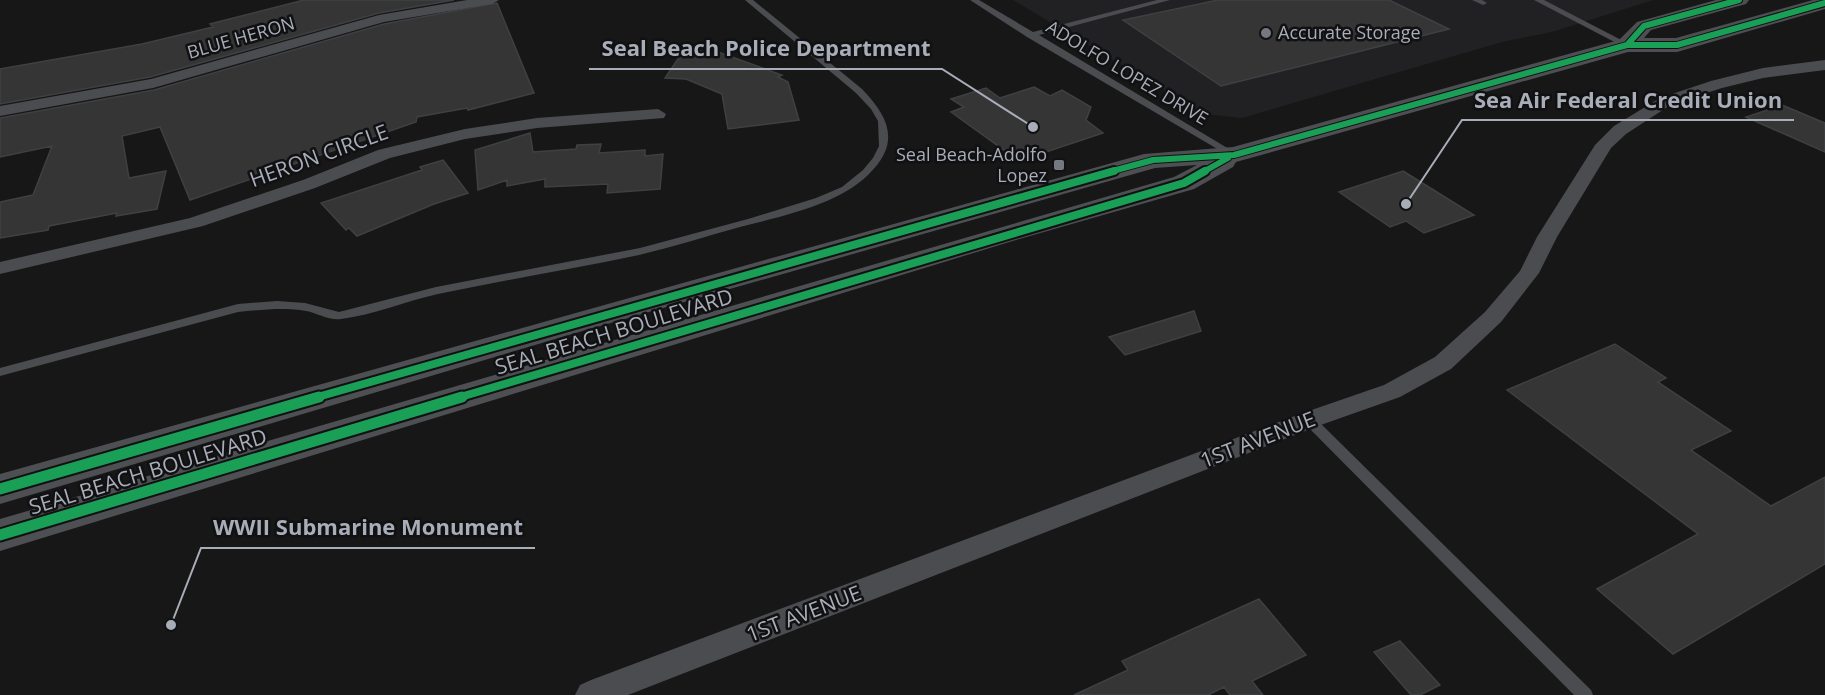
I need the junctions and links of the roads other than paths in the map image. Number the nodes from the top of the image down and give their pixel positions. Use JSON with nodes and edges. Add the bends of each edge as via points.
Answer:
{"nodes":[{"id":1,"x":492,"y":0,"type":"edge"},
{"id":2,"x":749,"y":0,"type":"edge"},
{"id":3,"x":974,"y":0,"type":"edge"},
{"id":4,"x":1166,"y":0,"type":"edge"},
{"id":5,"x":1538,"y":0,"type":"edge"},
{"id":6,"x":1739,"y":0,"type":"edge"},
{"id":7,"x":1825,"y":3,"type":"edge"},
{"id":8,"x":1030,"y":35,"type":"junction"},
{"id":9,"x":1628,"y":45,"type":"junction"},
{"id":10,"x":1825,"y":65,"type":"edge"},
{"id":11,"x":0,"y":111,"type":"edge"},
{"id":12,"x":658,"y":114,"type":"dead end"},
{"id":13,"x":1233,"y":155,"type":"junction"},
{"id":14,"x":0,"y":268,"type":"edge"},
{"id":15,"x":0,"y":372,"type":"edge"},
{"id":16,"x":1309,"y":420,"type":"junction"},
{"id":17,"x":0,"y":489,"type":"edge"},
{"id":18,"x":0,"y":535,"type":"edge"},
{"id":19,"x":591,"y":695,"type":"edge"},
{"id":20,"x":1585,"y":695,"type":"edge"}],
"edges":[{"from":1,"to":11,"type":"street","name":"BLUE HERON","via":[[384,18],[153,83]]},
{"from":2,"to":15,"type":"lane","via":[[859,91],[882,121],[884,146],[877,159],[844,189],[752,221],[641,251],[436,291],[339,316],[305,307],[238,308]]},
{"from":3,"to":8,"type":"lane","name":"ADOLFO LOPEZ DRIVE"},
{"from":4,"to":8,"type":"lane"},
{"from":5,"to":9,"type":"lane"},
{"from":6,"to":9,"type":"main road","name":"SEAL BEACH BOULEVARD","via":[[1644,26]]},
{"from":7,"to":9,"type":"main road","name":"SEAL BEACH BOULEVARD","via":[[1677,45]]},
{"from":8,"to":13,"type":"lane","name":"ADOLFO LOPEZ DRIVE"},
{"from":9,"to":13,"type":"main road","name":"SEAL BEACH BOULEVARD"},
{"from":10,"to":16,"type":"street","name":"1ST AVENUE","via":[[1763,73],[1666,100],[1620,130],[1604,145],[1529,273],[1493,317],[1443,363],[1402,386]]},
{"from":12,"to":14,"type":"street","name":"HERON CIRCLE","via":[[537,123],[465,134],[384,154],[196,222]]},
{"from":13,"to":17,"type":"main road","name":"SEAL BEACH BOULEVARD","via":[[1153,160]]},
{"from":13,"to":18,"type":"main road","name":"SEAL BEACH BOULEVARD","via":[[1184,183]]},
{"from":16,"to":19,"type":"street","name":"1ST AVENUE"},
{"from":16,"to":20,"type":"lane"}]}
